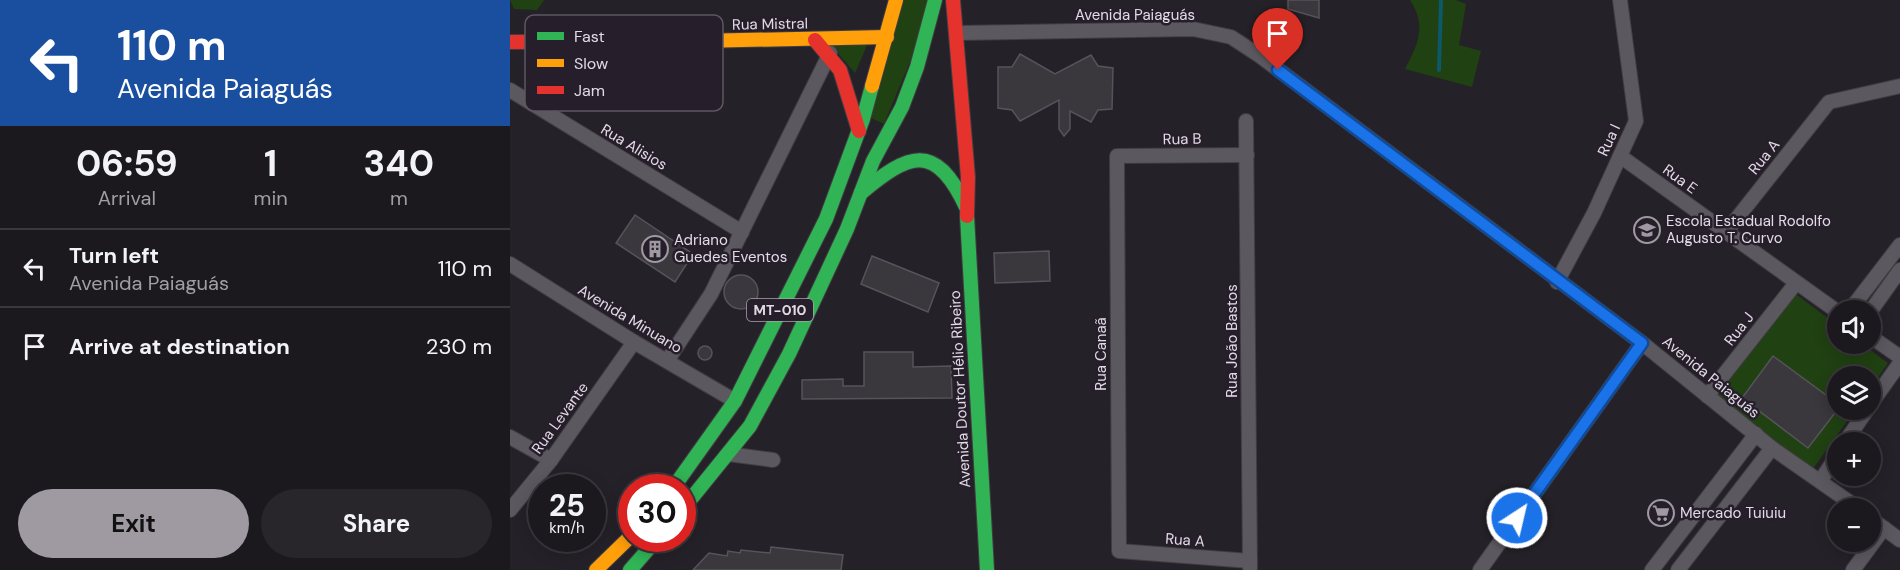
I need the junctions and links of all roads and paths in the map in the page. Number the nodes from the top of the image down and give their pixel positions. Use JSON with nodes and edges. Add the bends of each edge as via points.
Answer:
{"nodes":[{"id":1,"x":896,"y":0,"type":"edge"},
{"id":2,"x":935,"y":0,"type":"edge"},
{"id":3,"x":953,"y":0,"type":"edge"},
{"id":4,"x":1620,"y":0,"type":"edge"},
{"id":5,"x":956,"y":33,"type":"junction"},
{"id":6,"x":887,"y":37,"type":"junction"},
{"id":7,"x":815,"y":40,"type":"junction"},
{"id":8,"x":723,"y":41,"type":"edge"},
{"id":9,"x":510,"y":42,"type":"edge"},
{"id":10,"x":525,"y":42,"type":"edge"},
{"id":11,"x":830,"y":53,"type":"junction"},
{"id":12,"x":1900,"y":86,"type":"edge"},
{"id":13,"x":510,"y":90,"type":"edge"},
{"id":14,"x":525,"y":99,"type":"edge"},
{"id":15,"x":544,"y":111,"type":"edge"},
{"id":16,"x":1246,"y":121,"type":"dead end"},
{"id":17,"x":859,"y":131,"type":"junction"},
{"id":18,"x":1246,"y":155,"type":"junction"},
{"id":19,"x":1117,"y":156,"type":"joint"},
{"id":20,"x":1620,"y":156,"type":"junction"},
{"id":21,"x":860,"y":194,"type":"junction"},
{"id":22,"x":966,"y":207,"type":"junction"},
{"id":23,"x":742,"y":232,"type":"junction"},
{"id":24,"x":1726,"y":232,"type":"junction"},
{"id":25,"x":1900,"y":245,"type":"edge"},
{"id":26,"x":510,"y":264,"type":"edge"},
{"id":27,"x":1900,"y":270,"type":"edge"},
{"id":28,"x":1557,"y":282,"type":"junction"},
{"id":29,"x":1796,"y":283,"type":"junction"},
{"id":30,"x":1858,"y":300,"type":"edge"},
{"id":31,"x":1879,"y":300,"type":"edge"},
{"id":32,"x":1827,"y":304,"type":"edge"},
{"id":33,"x":634,"y":342,"type":"junction"},
{"id":34,"x":1642,"y":343,"type":"junction"},
{"id":35,"x":1881,"y":344,"type":"edge"},
{"id":36,"x":1900,"y":357,"type":"edge"},
{"id":37,"x":667,"y":361,"type":"junction"},
{"id":38,"x":1900,"y":363,"type":"edge"},
{"id":39,"x":1881,"y":390,"type":"edge"},
{"id":40,"x":1707,"y":396,"type":"junction"},
{"id":41,"x":735,"y":401,"type":"junction"},
{"id":42,"x":1756,"y":434,"type":"junction"},
{"id":43,"x":510,"y":437,"type":"edge"},
{"id":44,"x":1772,"y":448,"type":"junction"},
{"id":45,"x":728,"y":454,"type":"junction"},
{"id":46,"x":551,"y":460,"type":"junction"},
{"id":47,"x":773,"y":460,"type":"dead end"},
{"id":48,"x":1827,"y":471,"type":"edge"},
{"id":49,"x":685,"y":474,"type":"edge"},
{"id":50,"x":1821,"y":480,"type":"junction"},
{"id":51,"x":696,"y":493,"type":"edge"},
{"id":52,"x":1845,"y":498,"type":"edge"},
{"id":53,"x":510,"y":510,"type":"edge"},
{"id":54,"x":1881,"y":526,"type":"edge"},
{"id":55,"x":1884,"y":528,"type":"junction"},
{"id":56,"x":1900,"y":540,"type":"edge"},
{"id":57,"x":618,"y":549,"type":"edge"},
{"id":58,"x":1119,"y":551,"type":"joint"},
{"id":59,"x":646,"y":552,"type":"edge"},
{"id":60,"x":1250,"y":566,"type":"edge"},
{"id":61,"x":596,"y":570,"type":"edge"},
{"id":62,"x":630,"y":570,"type":"edge"},
{"id":63,"x":987,"y":570,"type":"edge"},
{"id":64,"x":1480,"y":570,"type":"edge"},
{"id":65,"x":1652,"y":570,"type":"edge"},
{"id":66,"x":1678,"y":570,"type":"edge"},
{"id":67,"x":1852,"y":570,"type":"edge"}],
"edges":[{"from":1,"to":6,"type":"main road","number":"MT-010"},
{"from":2,"to":21,"type":"main road","via":[[902,107]]},
{"from":3,"to":5,"type":"main road","name":"Avenida Doutor Hélio Ribeiro"},
{"from":4,"to":20,"type":"street","name":"Rua I","via":[[1636,121]]},
{"from":5,"to":22,"type":"main road","name":"Avenida Doutor Hélio Ribeiro","via":[[968,177]]},
{"from":5,"to":28,"type":"street","name":"Avenida Paiaguás","via":[[1193,29],[1231,38]]},
{"from":6,"to":7,"type":"main road","name":"Rua Mistral"},
{"from":6,"to":17,"type":"main road","number":"MT-010"},
{"from":7,"to":8,"type":"main road","name":"Rua Mistral"},
{"from":7,"to":11,"type":"main road"},
{"from":9,"to":10,"type":"main road","name":"Rua Mistral"},
{"from":11,"to":17,"type":"main road","via":[[846,85]]},
{"from":11,"to":23,"type":"street"},
{"from":12,"to":24,"type":"street","name":"Rua A","via":[[1829,102]]},
{"from":13,"to":14,"type":"street","name":"Rua Alisios"},
{"from":15,"to":23,"type":"street","name":"Rua Alisios"},
{"from":16,"to":18,"type":"street","name":"Rua João Bastos"},
{"from":17,"to":41,"type":"main road","number":"MT-010","via":[[826,219]]},
{"from":18,"to":19,"type":"street","name":"Rua B"},
{"from":18,"to":60,"type":"street","name":"Rua João Bastos"},
{"from":19,"to":58,"type":"street","name":"Rua Canaã"},
{"from":20,"to":24,"type":"street","name":"Rua E"},
{"from":20,"to":28,"type":"street","name":"Rua I"},
{"from":21,"to":22,"type":"main road","via":[[901,163],[915,159],[947,173]]},
{"from":21,"to":45,"type":"main road","number":"MT-010","via":[[835,258],[789,354],[750,426]]},
{"from":22,"to":63,"type":"main road","name":"Avenida Doutor Hélio Ribeiro"},
{"from":23,"to":37,"type":"street","via":[[711,294]]},
{"from":24,"to":29,"type":"street","name":"Rua E"},
{"from":25,"to":30,"type":"street"},
{"from":26,"to":33,"type":"street","name":"Avenida Minuano"},
{"from":27,"to":31,"type":"street"},
{"from":28,"to":34,"type":"street","name":"Avenida Paiaguás"},
{"from":29,"to":32,"type":"street","name":"Rua E"},
{"from":29,"to":40,"type":"street","name":"Rua J"},
{"from":33,"to":37,"type":"street","name":"Avenida Minuano"},
{"from":33,"to":46,"type":"street","name":"Rua Levante"},
{"from":34,"to":40,"type":"street","name":"Avenida Paiaguás"},
{"from":34,"to":64,"type":"street"},
{"from":35,"to":36,"type":"street"},
{"from":37,"to":41,"type":"street","name":"Avenida Minuano"},
{"from":38,"to":39,"type":"street"},
{"from":40,"to":42,"type":"street","name":"Avenida Paiaguás"},
{"from":41,"to":49,"type":"main road","number":"MT-010"},
{"from":42,"to":44,"type":"street","name":"Avenida Paiaguás"},
{"from":42,"to":65,"type":"street","name":"Avenida Paiaguás"},
{"from":43,"to":46,"type":"street"},
{"from":44,"to":50,"type":"street","name":"Avenida Paiaguás"},
{"from":44,"to":66,"type":"street"},
{"from":45,"to":47,"type":"street"},
{"from":45,"to":51,"type":"main road","number":"MT-010"},
{"from":46,"to":53,"type":"street","name":"Rua Levante"},
{"from":48,"to":50,"type":"street"},
{"from":50,"to":52,"type":"street","name":"Avenida Paiaguás"},
{"from":54,"to":55,"type":"street"},
{"from":55,"to":56,"type":"street"},
{"from":55,"to":67,"type":"street"},
{"from":57,"to":61,"type":"main road"},
{"from":58,"to":60,"type":"street","name":"Rua A"},
{"from":59,"to":62,"type":"main road"}]}
